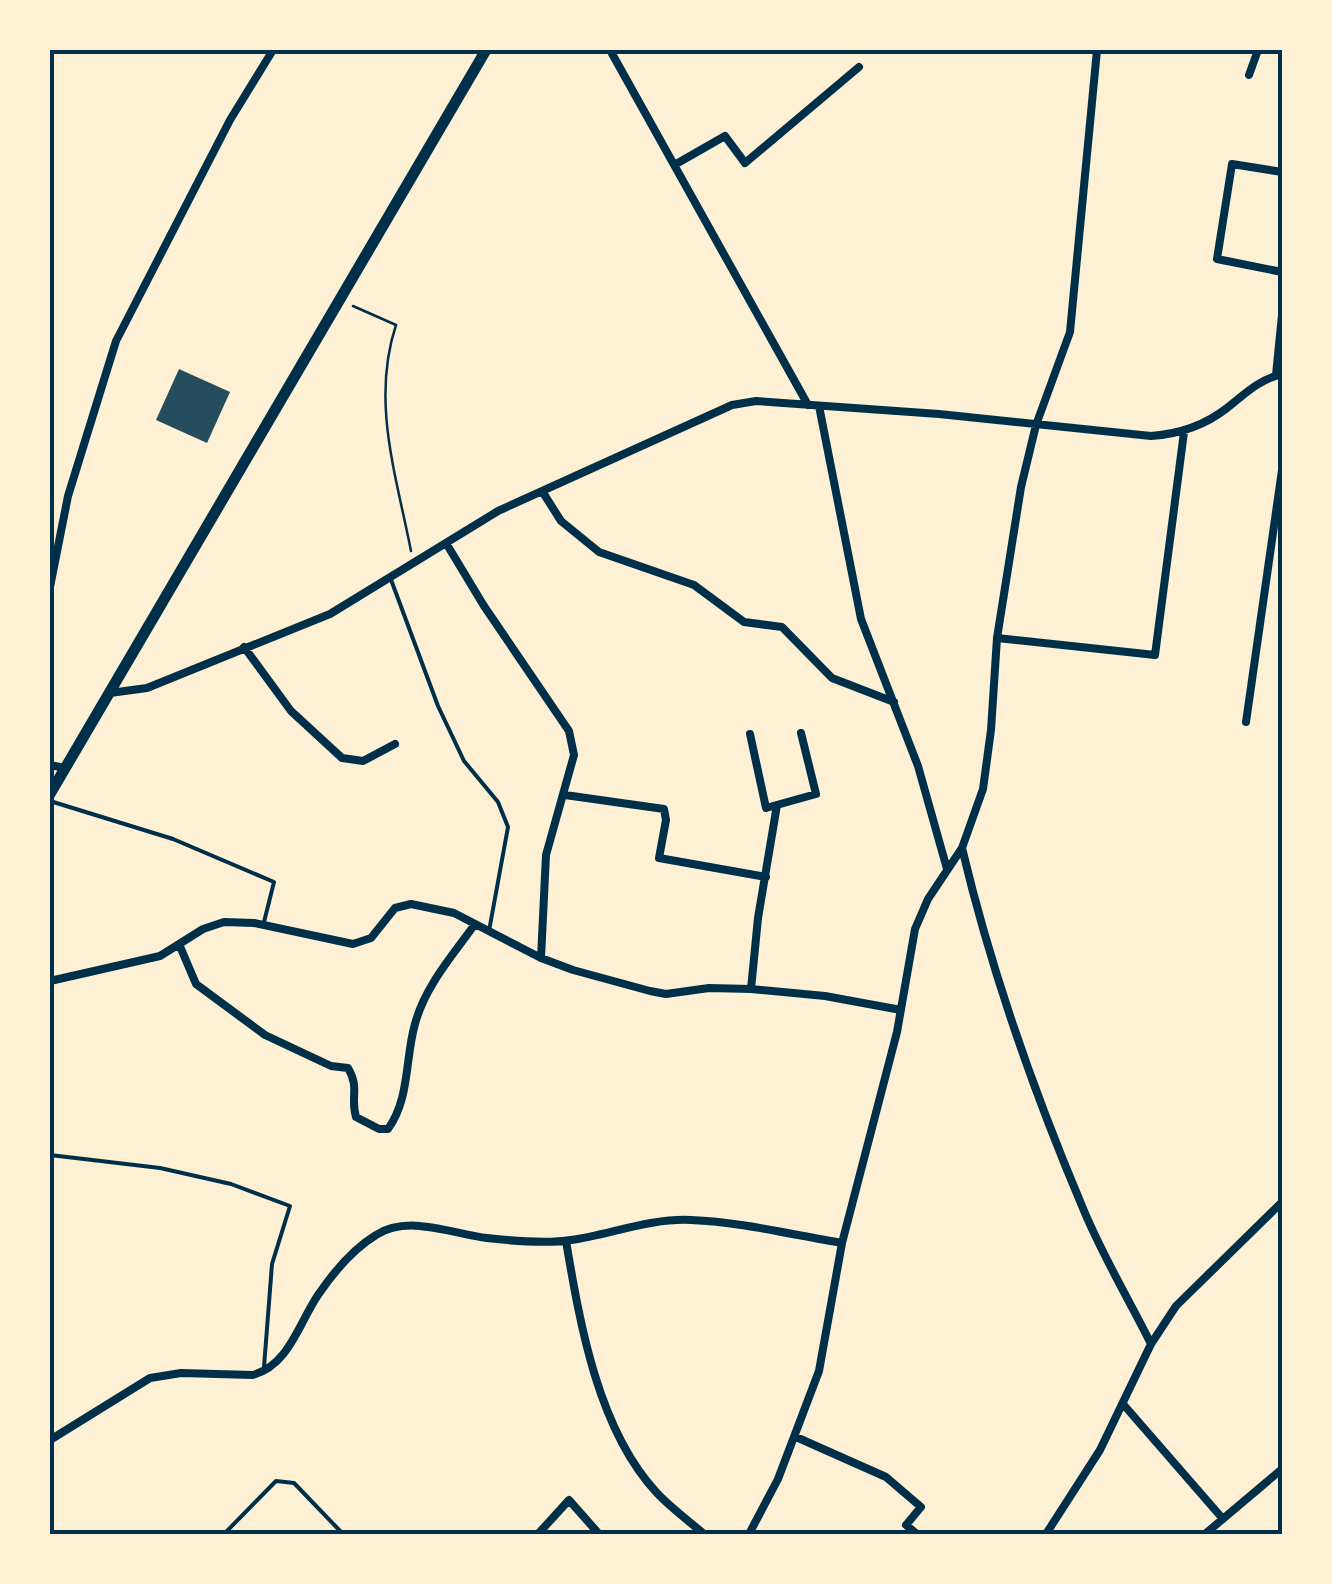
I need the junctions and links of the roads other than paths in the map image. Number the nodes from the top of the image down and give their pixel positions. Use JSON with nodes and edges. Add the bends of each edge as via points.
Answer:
{"nodes":[{"id":1,"x":273,"y":50,"type":"edge"},
{"id":2,"x":486,"y":50,"type":"edge"},
{"id":3,"x":610,"y":50,"type":"edge"},
{"id":4,"x":1096,"y":50,"type":"edge"},
{"id":5,"x":1258,"y":50,"type":"edge"},
{"id":6,"x":859,"y":68,"type":"dead end"},
{"id":7,"x":1249,"y":74,"type":"dead end"},
{"id":8,"x":676,"y":164,"type":"junction"},
{"id":9,"x":1282,"y":172,"type":"edge"},
{"id":10,"x":1282,"y":272,"type":"edge"},
{"id":11,"x":1282,"y":316,"type":"edge"},
{"id":12,"x":1279,"y":374,"type":"edge"},
{"id":13,"x":808,"y":405,"type":"junction"},
{"id":14,"x":819,"y":406,"type":"junction"},
{"id":15,"x":1036,"y":424,"type":"junction"},
{"id":16,"x":1184,"y":432,"type":"junction"},
{"id":17,"x":1282,"y":470,"type":"edge"},
{"id":18,"x":542,"y":491,"type":"junction"},
{"id":19,"x":446,"y":542,"type":"junction"},
{"id":20,"x":390,"y":577,"type":"junction"},
{"id":21,"x":50,"y":587,"type":"edge"},
{"id":22,"x":997,"y":638,"type":"junction"},
{"id":23,"x":244,"y":647,"type":"junction"},
{"id":24,"x":110,"y":693,"type":"junction"},
{"id":25,"x":894,"y":702,"type":"junction"},
{"id":26,"x":1246,"y":722,"type":"dead end"},
{"id":27,"x":750,"y":734,"type":"dead end"},
{"id":28,"x":801,"y":734,"type":"dead end"},
{"id":29,"x":396,"y":744,"type":"dead end"},
{"id":30,"x":50,"y":765,"type":"edge"},
{"id":31,"x":65,"y":768,"type":"junction"},
{"id":32,"x":564,"y":795,"type":"junction"},
{"id":33,"x":50,"y":798,"type":"edge"},
{"id":34,"x":776,"y":805,"type":"junction"},
{"id":35,"x":962,"y":848,"type":"junction"},
{"id":36,"x":947,"y":869,"type":"junction"},
{"id":37,"x":766,"y":877,"type":"junction"},
{"id":38,"x":263,"y":924,"type":"junction"},
{"id":39,"x":476,"y":924,"type":"junction"},
{"id":40,"x":489,"y":931,"type":"junction"},
{"id":41,"x":179,"y":944,"type":"junction"},
{"id":42,"x":541,"y":958,"type":"junction"},
{"id":43,"x":50,"y":981,"type":"edge"},
{"id":44,"x":751,"y":989,"type":"junction"},
{"id":45,"x":902,"y":1010,"type":"junction"},
{"id":46,"x":50,"y":1155,"type":"edge"},
{"id":47,"x":1282,"y":1202,"type":"edge"},
{"id":48,"x":566,"y":1241,"type":"junction"},
{"id":49,"x":842,"y":1243,"type":"junction"},
{"id":50,"x":1151,"y":1344,"type":"junction"},
{"id":51,"x":264,"y":1372,"type":"junction"},
{"id":52,"x":1123,"y":1404,"type":"junction"},
{"id":53,"x":796,"y":1438,"type":"junction"},
{"id":54,"x":50,"y":1440,"type":"edge"},
{"id":55,"x":1282,"y":1469,"type":"edge"},
{"id":56,"x":1220,"y":1526,"type":"edge"},
{"id":57,"x":224,"y":1534,"type":"edge"},
{"id":58,"x":343,"y":1534,"type":"edge"},
{"id":59,"x":538,"y":1534,"type":"edge"},
{"id":60,"x":599,"y":1534,"type":"edge"},
{"id":61,"x":704,"y":1534,"type":"edge"},
{"id":62,"x":749,"y":1534,"type":"edge"},
{"id":63,"x":917,"y":1534,"type":"edge"},
{"id":64,"x":1046,"y":1534,"type":"edge"},
{"id":65,"x":1205,"y":1534,"type":"edge"}],
"edges":[{"from":1,"to":21,"type":"street","via":[[116,342],[68,496]]},
{"from":2,"to":24,"type":"main road"},
{"from":3,"to":8,"type":"street"},
{"from":4,"to":15,"type":"street","via":[[1070,332]]},
{"from":5,"to":7,"type":"street"},
{"from":6,"to":8,"type":"street","via":[[745,163],[724,136]]},
{"from":8,"to":13,"type":"street"},
{"from":9,"to":10,"type":"street","via":[[1232,164],[1218,259]]},
{"from":11,"to":12,"type":"street"},
{"from":12,"to":16,"type":"street"},
{"from":13,"to":14,"type":"street"},
{"from":13,"to":18,"type":"street","via":[[732,405]]},
{"from":14,"to":15,"type":"street"},
{"from":14,"to":25,"type":"street","via":[[862,619]]},
{"from":15,"to":16,"type":"street","via":[[1151,436]]},
{"from":15,"to":22,"type":"street"},
{"from":16,"to":22,"type":"street","via":[[1154,655]]},
{"from":17,"to":26,"type":"street"},
{"from":18,"to":19,"type":"street"},
{"from":18,"to":25,"type":"street","via":[[561,521],[598,552],[694,585],[744,622],[782,627],[832,678]]},
{"from":19,"to":20,"type":"street"},
{"from":19,"to":32,"type":"street","via":[[568,730],[574,754]]},
{"from":20,"to":23,"type":"street","via":[[330,614]]},
{"from":20,"to":40,"type":"lane","via":[[451,734],[508,827]]},
{"from":22,"to":35,"type":"street","via":[[983,789]]},
{"from":23,"to":24,"type":"street","via":[[147,688]]},
{"from":23,"to":29,"type":"street","via":[[290,711],[342,758],[362,761]]},
{"from":24,"to":31,"type":"main road"},
{"from":25,"to":36,"type":"street"},
{"from":27,"to":34,"type":"street","via":[[766,808]]},
{"from":28,"to":34,"type":"street","via":[[816,794]]},
{"from":30,"to":31,"type":"street"},
{"from":31,"to":33,"type":"main road"},
{"from":32,"to":37,"type":"street","via":[[664,809],[659,858]]},
{"from":32,"to":42,"type":"street","via":[[546,855]]},
{"from":33,"to":38,"type":"lane","via":[[274,882]]},
{"from":34,"to":37,"type":"street"},
{"from":35,"to":36,"type":"street"},
{"from":35,"to":50,"type":"street","via":[[986,948],[1050,1125],[1082,1208]]},
{"from":36,"to":45,"type":"street","via":[[915,929]]},
{"from":37,"to":44,"type":"street"},
{"from":38,"to":39,"type":"street","via":[[353,944],[372,938],[395,908],[411,904]]},
{"from":38,"to":41,"type":"street","via":[[224,922]]},
{"from":39,"to":40,"type":"street"},
{"from":39,"to":41,"type":"street","via":[[436,978],[415,1022],[407,1078],[388,1129],[356,1117],[356,1080],[348,1068],[264,1035],[196,984]]},
{"from":40,"to":42,"type":"street"},
{"from":41,"to":43,"type":"street","via":[[160,956]]},
{"from":42,"to":44,"type":"street","via":[[666,994]]},
{"from":44,"to":45,"type":"street"},
{"from":45,"to":49,"type":"street"},
{"from":46,"to":51,"type":"lane","via":[[160,1168],[290,1206],[272,1264]]},
{"from":47,"to":50,"type":"street","via":[[1176,1306]]},
{"from":48,"to":49,"type":"street","via":[[692,1220]]},
{"from":48,"to":51,"type":"street","via":[[400,1226],[378,1233],[346,1259],[284,1355]]},
{"from":48,"to":61,"type":"street","via":[[616,1431],[658,1494]]},
{"from":49,"to":53,"type":"street","via":[[818,1371]]},
{"from":50,"to":52,"type":"street"},
{"from":51,"to":54,"type":"street","via":[[150,1378]]},
{"from":52,"to":56,"type":"street"},
{"from":52,"to":64,"type":"street"},
{"from":53,"to":62,"type":"street"},
{"from":53,"to":63,"type":"street","via":[[886,1477],[921,1507],[906,1526]]},
{"from":55,"to":56,"type":"street"},
{"from":56,"to":65,"type":"street"},
{"from":57,"to":58,"type":"lane","via":[[276,1482],[294,1483]]},
{"from":59,"to":60,"type":"street","via":[[569,1500]]}]}
